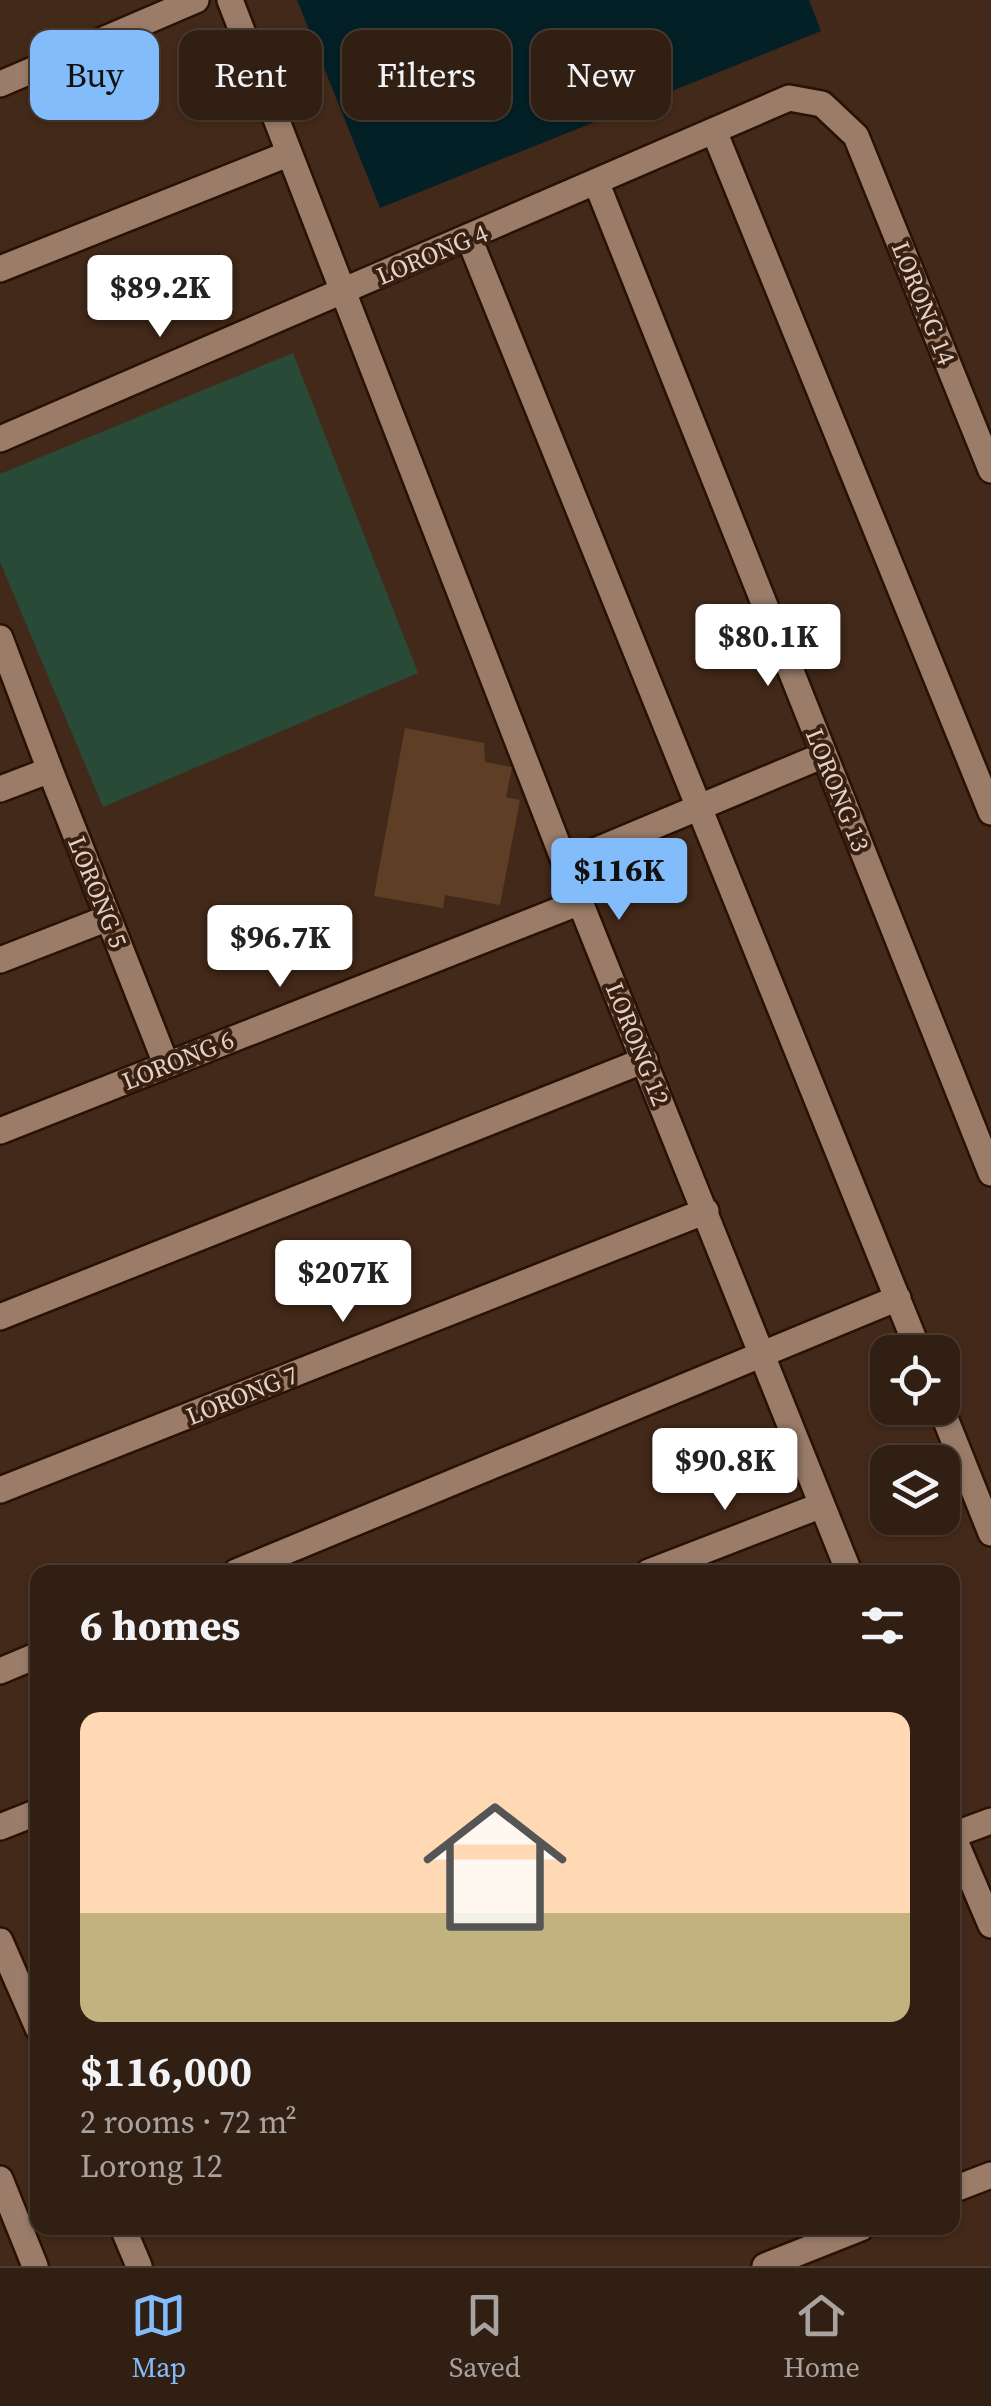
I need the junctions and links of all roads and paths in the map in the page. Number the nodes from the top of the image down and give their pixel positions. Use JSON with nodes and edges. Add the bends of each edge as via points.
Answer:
{"nodes":[{"id":1,"x":196,"y":0,"type":"edge"},
{"id":2,"x":230,"y":0,"type":"edge"},
{"id":3,"x":0,"y":84,"type":"edge"},
{"id":4,"x":714,"y":131,"type":"junction"},
{"id":5,"x":856,"y":136,"type":"joint"},
{"id":6,"x":288,"y":154,"type":"junction"},
{"id":7,"x":597,"y":184,"type":"junction"},
{"id":8,"x":469,"y":238,"type":"junction"},
{"id":9,"x":0,"y":268,"type":"edge"},
{"id":10,"x":341,"y":292,"type":"junction"},
{"id":11,"x":0,"y":439,"type":"edge"},
{"id":12,"x":991,"y":470,"type":"edge"},
{"id":13,"x":0,"y":638,"type":"edge"},
{"id":14,"x":824,"y":755,"type":"junction"},
{"id":15,"x":50,"y":770,"type":"junction"},
{"id":16,"x":0,"y":789,"type":"edge"},
{"id":17,"x":701,"y":806,"type":"junction"},
{"id":18,"x":991,"y":812,"type":"edge"},
{"id":19,"x":566,"y":862,"type":"junction"},
{"id":20,"x":580,"y":902,"type":"junction"},
{"id":21,"x":108,"y":918,"type":"junction"},
{"id":22,"x":0,"y":960,"type":"edge"},
{"id":23,"x":645,"y":1060,"type":"junction"},
{"id":24,"x":166,"y":1064,"type":"junction"},
{"id":25,"x":0,"y":1130,"type":"edge"},
{"id":26,"x":991,"y":1173,"type":"edge"},
{"id":27,"x":706,"y":1211,"type":"junction"},
{"id":28,"x":898,"y":1298,"type":"junction"},
{"id":29,"x":0,"y":1317,"type":"edge"},
{"id":30,"x":912,"y":1335,"type":"edge"},
{"id":31,"x":763,"y":1354,"type":"junction"},
{"id":32,"x":948,"y":1425,"type":"edge"},
{"id":33,"x":0,"y":1490,"type":"edge"},
{"id":34,"x":822,"y":1504,"type":"junction"},
{"id":35,"x":991,"y":1533,"type":"edge"},
{"id":36,"x":253,"y":1565,"type":"edge"},
{"id":37,"x":667,"y":1565,"type":"edge"},
{"id":38,"x":846,"y":1565,"type":"edge"},
{"id":39,"x":30,"y":1658,"type":"edge"},
{"id":40,"x":0,"y":1670,"type":"edge"},
{"id":41,"x":30,"y":1815,"type":"edge"},
{"id":42,"x":991,"y":1821,"type":"edge"},
{"id":43,"x":0,"y":1827,"type":"edge"},
{"id":44,"x":960,"y":1832,"type":"edge"},
{"id":45,"x":960,"y":1851,"type":"edge"},
{"id":46,"x":991,"y":1925,"type":"edge"},
{"id":47,"x":0,"y":1941,"type":"edge"},
{"id":48,"x":30,"y":2004,"type":"edge"},
{"id":49,"x":991,"y":2175,"type":"edge"},
{"id":50,"x":0,"y":2179,"type":"edge"},
{"id":51,"x":960,"y":2187,"type":"edge"},
{"id":52,"x":126,"y":2235,"type":"edge"},
{"id":53,"x":843,"y":2235,"type":"edge"},
{"id":54,"x":35,"y":2266,"type":"edge"},
{"id":55,"x":139,"y":2266,"type":"edge"},
{"id":56,"x":765,"y":2266,"type":"edge"}],
"edges":[{"from":1,"to":3,"type":"street"},
{"from":2,"to":6,"type":"street","name":"LORONG 12"},
{"from":4,"to":5,"type":"street","name":"LORONG 4","via":[[789,98],[822,104]]},
{"from":4,"to":7,"type":"street","name":"LORONG 4"},
{"from":4,"to":18,"type":"street"},
{"from":5,"to":12,"type":"street","name":"LORONG 14"},
{"from":6,"to":9,"type":"street"},
{"from":6,"to":10,"type":"street","name":"LORONG 12"},
{"from":7,"to":8,"type":"street","name":"LORONG 4"},
{"from":7,"to":14,"type":"street","name":"LORONG 13"},
{"from":8,"to":10,"type":"street","name":"LORONG 4"},
{"from":8,"to":17,"type":"street"},
{"from":10,"to":11,"type":"street","name":"LORONG 4"},
{"from":10,"to":19,"type":"street","name":"LORONG 12"},
{"from":13,"to":15,"type":"street","name":"LORONG 5"},
{"from":14,"to":17,"type":"street"},
{"from":14,"to":26,"type":"street","name":"LORONG 13"},
{"from":15,"to":16,"type":"street"},
{"from":15,"to":21,"type":"street","name":"LORONG 5"},
{"from":17,"to":19,"type":"street"},
{"from":17,"to":28,"type":"street"},
{"from":19,"to":20,"type":"street","name":"LORONG 12"},
{"from":20,"to":23,"type":"street","name":"LORONG 12"},
{"from":20,"to":24,"type":"street","name":"LORONG 6"},
{"from":21,"to":22,"type":"street"},
{"from":21,"to":24,"type":"street","name":"LORONG 5"},
{"from":23,"to":27,"type":"street","name":"LORONG 12"},
{"from":23,"to":29,"type":"street"},
{"from":24,"to":25,"type":"street","name":"LORONG 6"},
{"from":27,"to":31,"type":"street","name":"LORONG 12"},
{"from":27,"to":33,"type":"street","name":"LORONG 7"},
{"from":28,"to":30,"type":"street"},
{"from":28,"to":31,"type":"street"},
{"from":31,"to":34,"type":"street","name":"LORONG 12"},
{"from":31,"to":36,"type":"street"},
{"from":32,"to":35,"type":"street"},
{"from":34,"to":37,"type":"street"},
{"from":34,"to":38,"type":"street","name":"LORONG 12"},
{"from":39,"to":40,"type":"street"},
{"from":41,"to":43,"type":"street"},
{"from":42,"to":44,"type":"street"},
{"from":45,"to":46,"type":"street"},
{"from":47,"to":48,"type":"street"},
{"from":49,"to":51,"type":"street"},
{"from":50,"to":54,"type":"street"},
{"from":52,"to":55,"type":"street"},
{"from":53,"to":56,"type":"street"}]}
